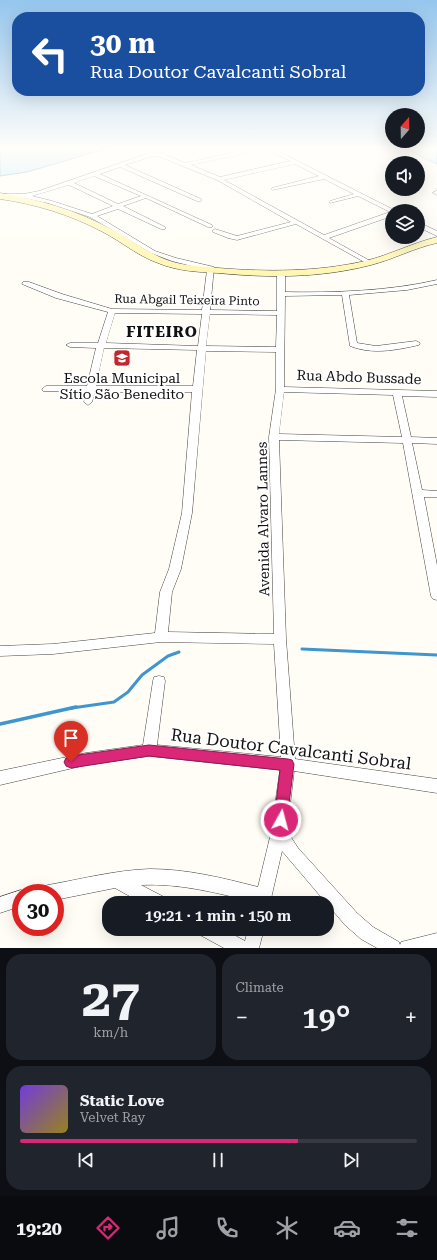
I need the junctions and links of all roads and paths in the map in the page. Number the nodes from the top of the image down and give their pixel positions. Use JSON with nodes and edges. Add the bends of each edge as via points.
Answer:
{"nodes":[{"id":1,"x":40,"y":191,"type":"edge"},
{"id":2,"x":88,"y":191,"type":"edge"},
{"id":3,"x":135,"y":191,"type":"edge"},
{"id":4,"x":180,"y":191,"type":"edge"},
{"id":5,"x":241,"y":191,"type":"edge"},
{"id":6,"x":354,"y":191,"type":"edge"},
{"id":7,"x":360,"y":194,"type":"junction"},
{"id":8,"x":0,"y":196,"type":"edge"},
{"id":9,"x":24,"y":196,"type":"junction"},
{"id":10,"x":146,"y":196,"type":"junction"},
{"id":11,"x":200,"y":200,"type":"dead end"},
{"id":12,"x":332,"y":202,"type":"dead end"},
{"id":13,"x":117,"y":206,"type":"junction"},
{"id":14,"x":385,"y":207,"type":"edge"},
{"id":15,"x":92,"y":216,"type":"junction"},
{"id":16,"x":385,"y":216,"type":"edge"},
{"id":17,"x":298,"y":222,"type":"junction"},
{"id":18,"x":210,"y":226,"type":"dead end"},
{"id":19,"x":163,"y":228,"type":"dead end"},
{"id":20,"x":425,"y":228,"type":"edge"},
{"id":21,"x":216,"y":232,"type":"dead end"},
{"id":22,"x":437,"y":234,"type":"edge"},
{"id":23,"x":325,"y":237,"type":"junction"},
{"id":24,"x":437,"y":240,"type":"edge"},
{"id":25,"x":370,"y":263,"type":"junction"},
{"id":26,"x":211,"y":269,"type":"junction"},
{"id":27,"x":281,"y":273,"type":"junction"},
{"id":28,"x":437,"y":282,"type":"edge"},
{"id":29,"x":26,"y":284,"type":"dead end"},
{"id":30,"x":280,"y":294,"type":"junction"},
{"id":31,"x":345,"y":294,"type":"junction"},
{"id":32,"x":112,"y":311,"type":"junction"},
{"id":33,"x":205,"y":312,"type":"junction"},
{"id":34,"x":280,"y":313,"type":"junction"},
{"id":35,"x":416,"y":344,"type":"dead end"},
{"id":36,"x":70,"y":345,"type":"dead end"},
{"id":37,"x":101,"y":346,"type":"junction"},
{"id":38,"x":202,"y":347,"type":"junction"},
{"id":39,"x":280,"y":350,"type":"junction"},
{"id":40,"x":92,"y":388,"type":"junction"},
{"id":41,"x":46,"y":389,"type":"dead end"},
{"id":42,"x":197,"y":389,"type":"junction"},
{"id":43,"x":280,"y":389,"type":"junction"},
{"id":44,"x":396,"y":393,"type":"junction"},
{"id":45,"x":437,"y":394,"type":"edge"},
{"id":46,"x":88,"y":402,"type":"dead end"},
{"id":47,"x":274,"y":437,"type":"junction"},
{"id":48,"x":406,"y":440,"type":"junction"},
{"id":49,"x":437,"y":441,"type":"edge"},
{"id":50,"x":418,"y":493,"type":"junction"},
{"id":51,"x":437,"y":494,"type":"edge"},
{"id":52,"x":434,"y":565,"type":"edge"},
{"id":53,"x":437,"y":596,"type":"edge"},
{"id":54,"x":161,"y":637,"type":"junction"},
{"id":55,"x":280,"y":639,"type":"junction"},
{"id":56,"x":0,"y":651,"type":"edge"},
{"id":57,"x":159,"y":681,"type":"dead end"},
{"id":58,"x":149,"y":750,"type":"junction"},
{"id":59,"x":288,"y":764,"type":"junction"},
{"id":60,"x":0,"y":778,"type":"edge"},
{"id":61,"x":437,"y":786,"type":"edge"},
{"id":62,"x":279,"y":833,"type":"junction"},
{"id":63,"x":117,"y":881,"type":"junction"},
{"id":64,"x":64,"y":890,"type":"edge"},
{"id":65,"x":145,"y":896,"type":"edge"},
{"id":66,"x":253,"y":896,"type":"edge"},
{"id":67,"x":264,"y":896,"type":"edge"},
{"id":68,"x":12,"y":901,"type":"edge"},
{"id":69,"x":0,"y":905,"type":"edge"},
{"id":70,"x":219,"y":936,"type":"edge"},
{"id":71,"x":254,"y":936,"type":"edge"},
{"id":72,"x":437,"y":941,"type":"edge"},
{"id":73,"x":241,"y":948,"type":"edge"},
{"id":74,"x":251,"y":948,"type":"edge"},
{"id":75,"x":393,"y":948,"type":"edge"},
{"id":76,"x":407,"y":948,"type":"edge"}],
"edges":[{"from":1,"to":9,"type":"street"},
{"from":2,"to":13,"type":"street"},
{"from":3,"to":10,"type":"street"},
{"from":4,"to":11,"type":"street"},
{"from":5,"to":17,"type":"street"},
{"from":6,"to":7,"type":"street"},
{"from":7,"to":12,"type":"street"},
{"from":7,"to":14,"type":"street"},
{"from":8,"to":9,"type":"street"},
{"from":8,"to":26,"type":"street","via":[[52,207],[106,230],[165,263]]},
{"from":9,"to":15,"type":"street"},
{"from":10,"to":13,"type":"street"},
{"from":10,"to":18,"type":"street"},
{"from":13,"to":15,"type":"street"},
{"from":13,"to":19,"type":"street"},
{"from":15,"to":26,"type":"street","via":[[152,252]]},
{"from":16,"to":23,"type":"street"},
{"from":17,"to":21,"type":"street","via":[[237,238]]},
{"from":17,"to":23,"type":"street"},
{"from":20,"to":22,"type":"street"},
{"from":23,"to":25,"type":"street"},
{"from":24,"to":25,"type":"street"},
{"from":25,"to":27,"type":"street","via":[[338,269]]},
{"from":26,"to":27,"type":"street"},
{"from":26,"to":33,"type":"street"},
{"from":27,"to":30,"type":"street","name":"Avenida Alvaro Lannes"},
{"from":28,"to":31,"type":"street"},
{"from":29,"to":32,"type":"street","name":"Rua Abgail Teixeira Pinto"},
{"from":30,"to":31,"type":"street"},
{"from":30,"to":34,"type":"street","name":"Avenida Alvaro Lannes"},
{"from":31,"to":35,"type":"street","via":[[353,344],[383,348]]},
{"from":32,"to":33,"type":"street","name":"Rua Abgail Teixeira Pinto"},
{"from":32,"to":37,"type":"street"},
{"from":33,"to":34,"type":"street","name":"Rua Abgail Teixeira Pinto"},
{"from":33,"to":38,"type":"street"},
{"from":34,"to":39,"type":"street","name":"Avenida Alvaro Lannes"},
{"from":36,"to":37,"type":"street"},
{"from":37,"to":38,"type":"street"},
{"from":37,"to":40,"type":"street"},
{"from":38,"to":39,"type":"street"},
{"from":38,"to":42,"type":"street"},
{"from":39,"to":43,"type":"street","name":"Avenida Alvaro Lannes"},
{"from":40,"to":41,"type":"street"},
{"from":40,"to":42,"type":"street"},
{"from":40,"to":46,"type":"street"},
{"from":42,"to":54,"type":"street","via":[[187,513],[175,569],[166,592]]},
{"from":43,"to":44,"type":"street","name":"Rua Abdo Bussade"},
{"from":43,"to":47,"type":"street","name":"Avenida Alvaro Lannes"},
{"from":44,"to":45,"type":"street","name":"Rua Abdo Bussade"},
{"from":44,"to":48,"type":"street"},
{"from":47,"to":48,"type":"street"},
{"from":47,"to":55,"type":"street","name":"Avenida Alvaro Lannes"},
{"from":48,"to":49,"type":"street"},
{"from":48,"to":50,"type":"street"},
{"from":50,"to":51,"type":"street"},
{"from":50,"to":52,"type":"street"},
{"from":52,"to":53,"type":"street"},
{"from":54,"to":55,"type":"street"},
{"from":54,"to":56,"type":"street","via":[[53,649]]},
{"from":55,"to":59,"type":"street","name":"Avenida Alvaro Lannes"},
{"from":57,"to":58,"type":"street"},
{"from":58,"to":59,"type":"street","name":"Rua Doutor Cavalcanti Sobral"},
{"from":58,"to":60,"type":"street","name":"Rua Doutor Cavalcanti Sobral","via":[[86,759]]},
{"from":59,"to":61,"type":"street","name":"Rua Doutor Cavalcanti Sobral"},
{"from":59,"to":62,"type":"street","name":"Avenida Alvaro Lannes"},
{"from":62,"to":67,"type":"street","name":"Avenida Alvaro Lannes"},
{"from":62,"to":75,"type":"street","via":[[309,872],[351,919],[367,934]]},
{"from":63,"to":64,"type":"street"},
{"from":63,"to":65,"type":"street"},
{"from":63,"to":66,"type":"street","via":[[149,877],[201,881]]},
{"from":68,"to":69,"type":"street"},
{"from":70,"to":73,"type":"street"},
{"from":71,"to":74,"type":"street"},
{"from":72,"to":76,"type":"street"}]}
